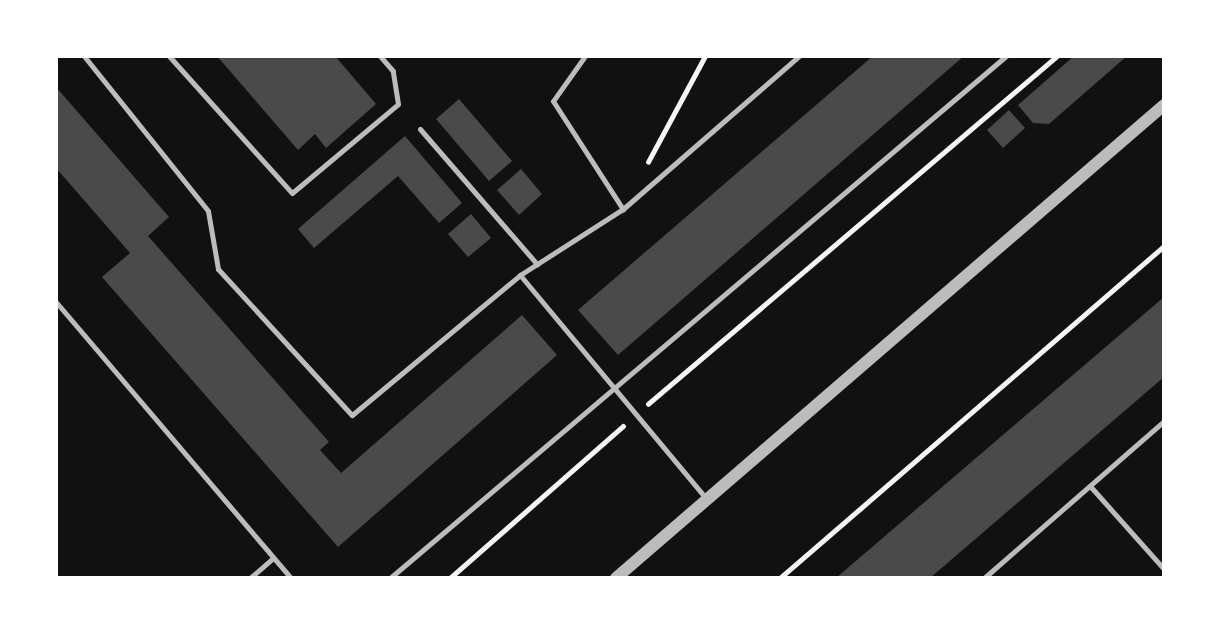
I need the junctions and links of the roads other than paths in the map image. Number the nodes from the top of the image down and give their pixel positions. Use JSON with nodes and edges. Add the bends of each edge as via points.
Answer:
{"nodes":[{"id":1,"x":84,"y":56,"type":"edge"},
{"id":2,"x":169,"y":56,"type":"edge"},
{"id":3,"x":380,"y":56,"type":"edge"},
{"id":4,"x":585,"y":56,"type":"edge"},
{"id":5,"x":799,"y":56,"type":"edge"},
{"id":6,"x":1006,"y":56,"type":"edge"},
{"id":7,"x":1164,"y":104,"type":"edge"},
{"id":8,"x":420,"y":129,"type":"dead end"},
{"id":9,"x":623,"y":209,"type":"junction"},
{"id":10,"x":537,"y":264,"type":"junction"},
{"id":11,"x":520,"y":275,"type":"junction"},
{"id":12,"x":56,"y":302,"type":"edge"},
{"id":13,"x":615,"y":388,"type":"junction"},
{"id":14,"x":1164,"y":421,"type":"edge"},
{"id":15,"x":1090,"y":486,"type":"junction"},
{"id":16,"x":707,"y":499,"type":"junction"},
{"id":17,"x":274,"y":558,"type":"junction"},
{"id":18,"x":1164,"y":569,"type":"edge"},
{"id":19,"x":250,"y":578,"type":"edge"},
{"id":20,"x":291,"y":578,"type":"edge"},
{"id":21,"x":390,"y":578,"type":"edge"},
{"id":22,"x":616,"y":578,"type":"edge"},
{"id":23,"x":984,"y":578,"type":"edge"}],
"edges":[{"from":1,"to":11,"type":"lane","via":[[208,211],[218,269],[352,415]]},
{"from":2,"to":3,"type":"lane","via":[[292,193],[398,104],[393,71]]},
{"from":4,"to":9,"type":"lane","via":[[552,101]]},
{"from":5,"to":9,"type":"lane"},
{"from":6,"to":13,"type":"lane"},
{"from":7,"to":16,"type":"street"},
{"from":8,"to":10,"type":"lane"},
{"from":9,"to":10,"type":"lane"},
{"from":10,"to":11,"type":"lane"},
{"from":11,"to":13,"type":"lane"},
{"from":12,"to":17,"type":"lane"},
{"from":13,"to":16,"type":"lane"},
{"from":13,"to":21,"type":"lane"},
{"from":14,"to":15,"type":"lane"},
{"from":15,"to":18,"type":"lane"},
{"from":15,"to":23,"type":"lane"},
{"from":16,"to":22,"type":"street"},
{"from":17,"to":19,"type":"lane"},
{"from":17,"to":20,"type":"lane"}]}
